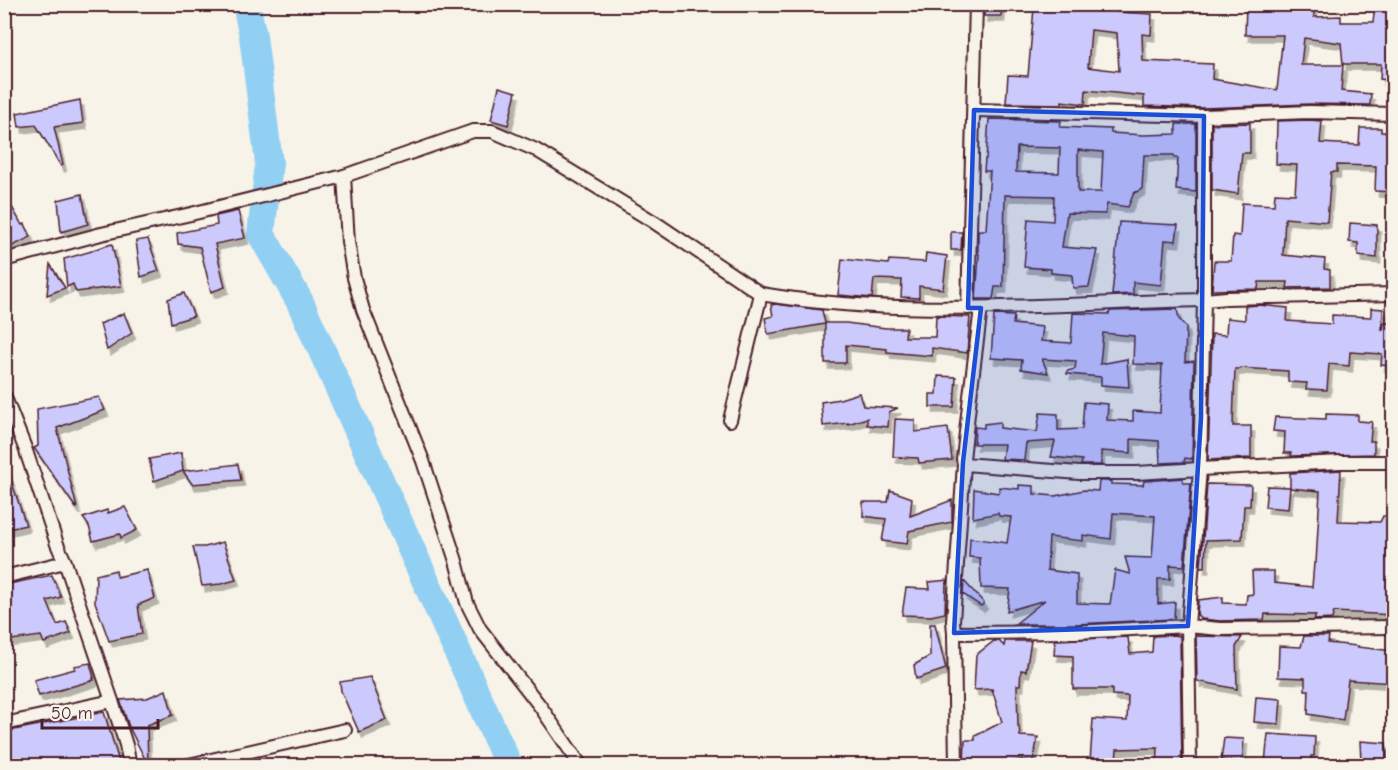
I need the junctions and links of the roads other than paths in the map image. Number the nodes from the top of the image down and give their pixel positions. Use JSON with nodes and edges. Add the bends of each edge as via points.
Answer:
{"nodes":[{"id":1,"x":976,"y":4,"type":"edge"},
{"id":2,"x":974,"y":110,"type":"junction"},
{"id":3,"x":1394,"y":114,"type":"edge"},
{"id":4,"x":1204,"y":116,"type":"junction"},
{"id":5,"x":344,"y":176,"type":"junction"},
{"id":6,"x":5,"y":260,"type":"edge"},
{"id":7,"x":761,"y":294,"type":"junction"},
{"id":8,"x":1394,"y":294,"type":"edge"},
{"id":9,"x":1204,"y":300,"type":"junction"},
{"id":10,"x":968,"y":308,"type":"junction"},
{"id":11,"x":981,"y":308,"type":"junction"},
{"id":12,"x":4,"y":395,"type":"edge"},
{"id":13,"x":730,"y":420,"type":"dead end"},
{"id":14,"x":10,"y":427,"type":"edge"},
{"id":15,"x":1394,"y":462,"type":"edge"},
{"id":16,"x":964,"y":464,"type":"junction"},
{"id":17,"x":1200,"y":469,"type":"junction"},
{"id":18,"x":65,"y":562,"type":"junction"},
{"id":19,"x":4,"y":577,"type":"edge"},
{"id":20,"x":1188,"y":626,"type":"junction"},
{"id":21,"x":1394,"y":627,"type":"edge"},
{"id":22,"x":954,"y":633,"type":"junction"},
{"id":23,"x":112,"y":701,"type":"junction"},
{"id":24,"x":4,"y":724,"type":"edge"},
{"id":25,"x":345,"y":730,"type":"dead end"},
{"id":26,"x":130,"y":765,"type":"edge"},
{"id":27,"x":184,"y":765,"type":"edge"},
{"id":28,"x":581,"y":765,"type":"edge"},
{"id":29,"x":956,"y":765,"type":"edge"},
{"id":30,"x":1190,"y":765,"type":"edge"}],
"edges":[{"from":1,"to":2,"type":"street"},
{"from":2,"to":4,"type":"street"},
{"from":2,"to":10,"type":"street"},
{"from":3,"to":4,"type":"street"},
{"from":4,"to":9,"type":"street"},
{"from":5,"to":6,"type":"street"},
{"from":5,"to":7,"type":"street","via":[[473,131],[492,131],[536,150]]},
{"from":5,"to":28,"type":"street","via":[[348,242],[363,310],[423,461],[467,603],[480,629]]},
{"from":7,"to":10,"type":"street","via":[[865,306]]},
{"from":7,"to":13,"type":"street"},
{"from":8,"to":9,"type":"street"},
{"from":9,"to":11,"type":"street"},
{"from":9,"to":17,"type":"street"},
{"from":10,"to":11,"type":"street"},
{"from":11,"to":16,"type":"street"},
{"from":12,"to":14,"type":"street"},
{"from":14,"to":18,"type":"street"},
{"from":15,"to":17,"type":"street"},
{"from":16,"to":17,"type":"street","via":[[1079,472]]},
{"from":16,"to":22,"type":"street"},
{"from":17,"to":20,"type":"street"},
{"from":18,"to":19,"type":"street"},
{"from":18,"to":23,"type":"street"},
{"from":20,"to":21,"type":"street"},
{"from":20,"to":22,"type":"street"},
{"from":20,"to":30,"type":"street"},
{"from":22,"to":29,"type":"street"},
{"from":23,"to":24,"type":"street"},
{"from":23,"to":26,"type":"street"},
{"from":25,"to":27,"type":"street"}]}
